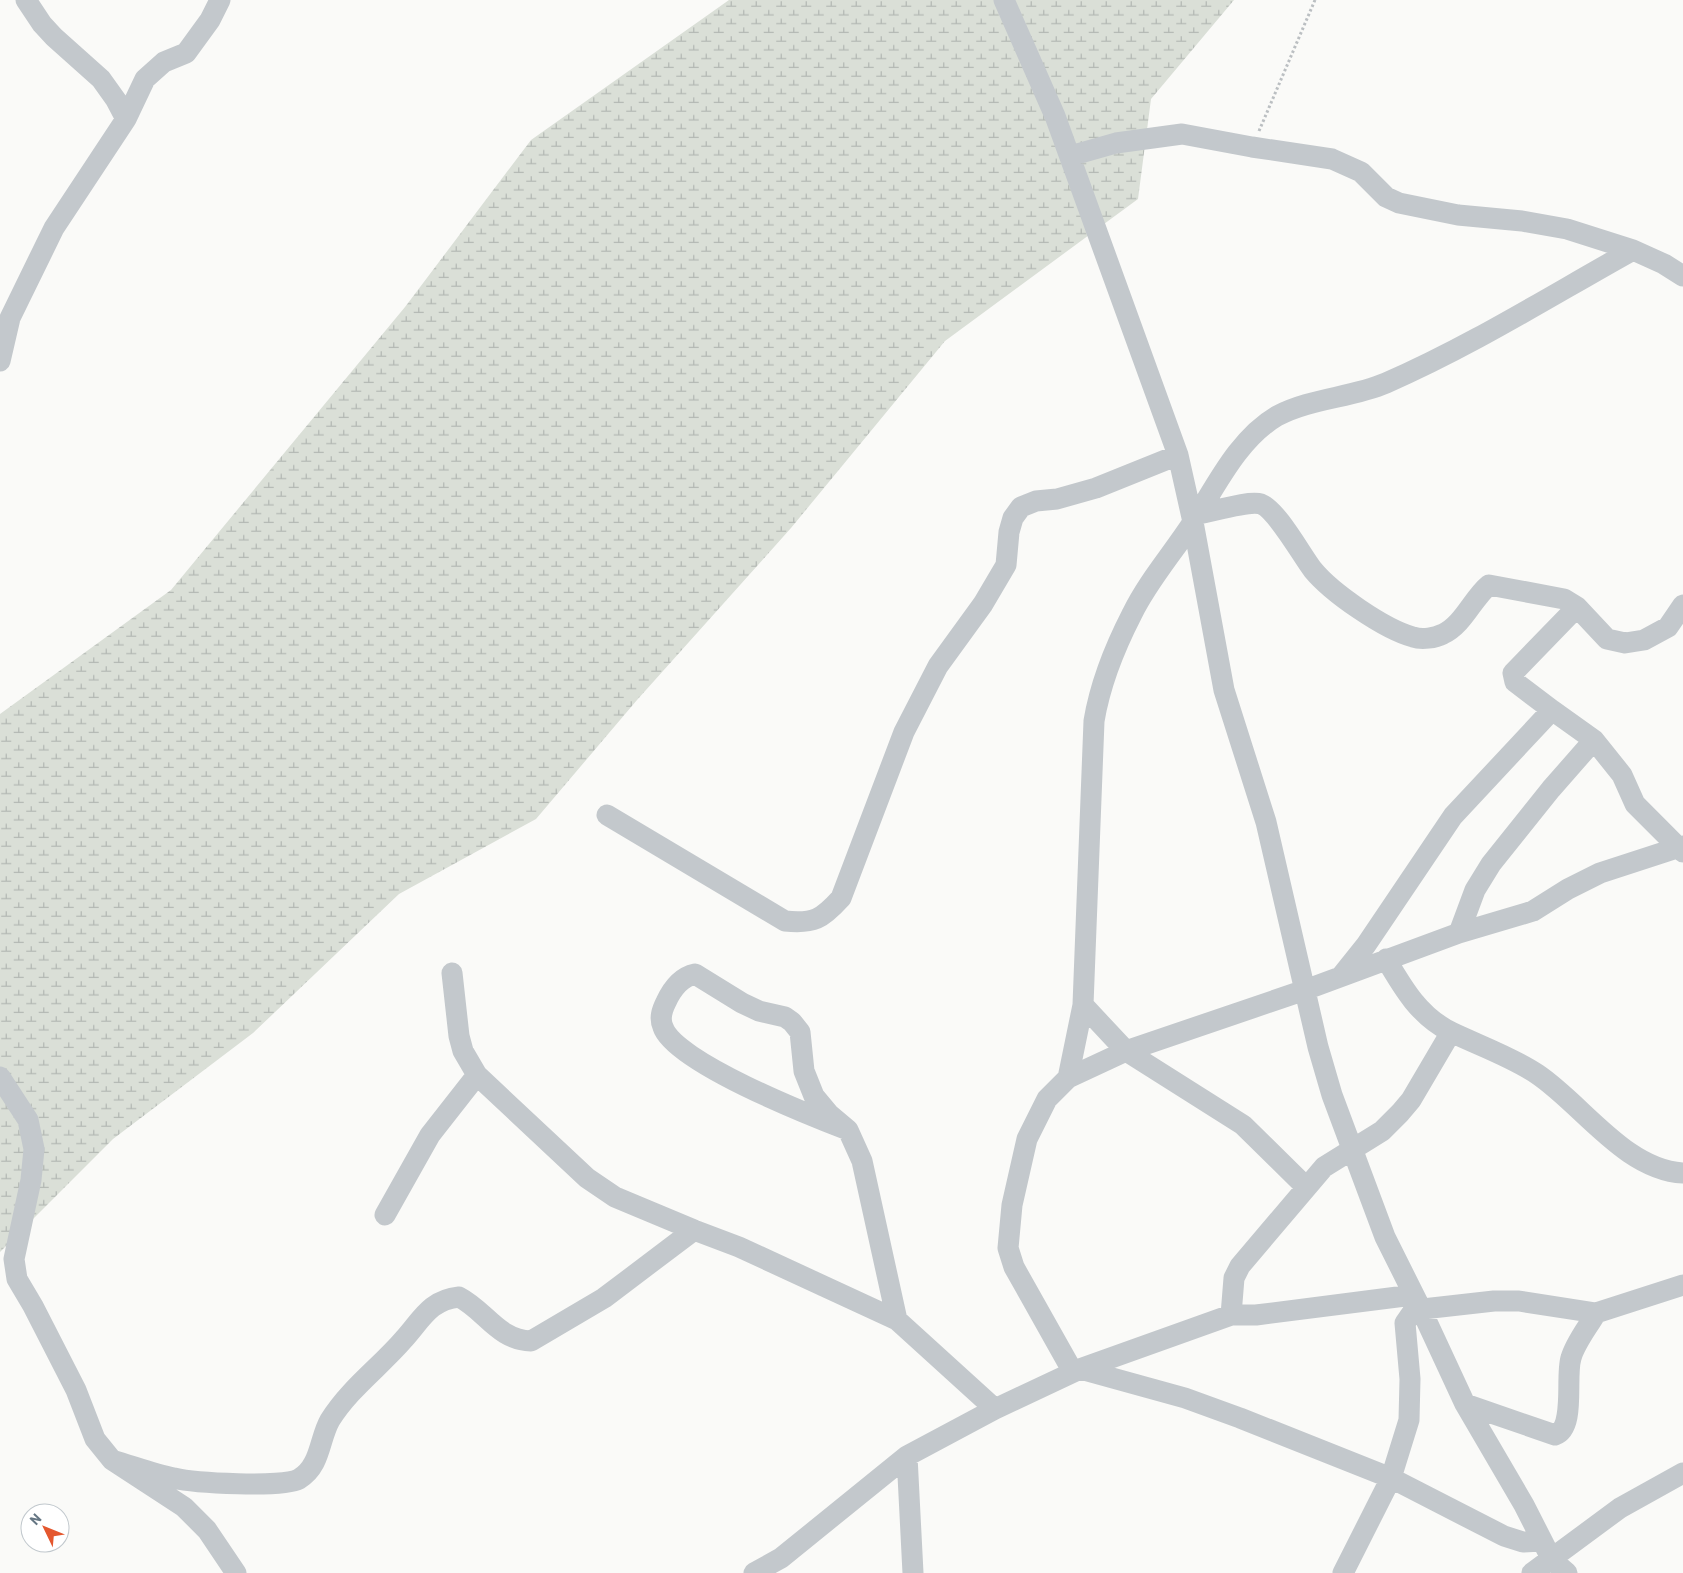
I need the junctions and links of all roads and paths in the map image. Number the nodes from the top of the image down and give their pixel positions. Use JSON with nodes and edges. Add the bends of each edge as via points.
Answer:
{"nodes":[{"id":1,"x":26,"y":0,"type":"edge"},
{"id":2,"x":220,"y":0,"type":"edge"},
{"id":3,"x":1004,"y":0,"type":"edge"},
{"id":4,"x":1315,"y":0,"type":"edge"},
{"id":5,"x":126,"y":119,"type":"junction"},
{"id":6,"x":1252,"y":148,"type":"junction"},
{"id":7,"x":1070,"y":156,"type":"junction"},
{"id":8,"x":1633,"y":250,"type":"junction"},
{"id":9,"x":1683,"y":276,"type":"edge"},
{"id":10,"x":0,"y":361,"type":"edge"},
{"id":11,"x":1178,"y":454,"type":"junction"},
{"id":12,"x":1196,"y":518,"type":"junction"},
{"id":13,"x":1683,"y":605,"type":"edge"},
{"id":14,"x":1577,"y":607,"type":"junction"},
{"id":15,"x":1552,"y":710,"type":"junction"},
{"id":16,"x":1594,"y":740,"type":"junction"},
{"id":17,"x":607,"y":815,"type":"dead end"},
{"id":18,"x":1682,"y":849,"type":"edge"},
{"id":19,"x":1459,"y":933,"type":"junction"},
{"id":20,"x":1386,"y":959,"type":"junction"},
{"id":21,"x":452,"y":973,"type":"dead end"},
{"id":22,"x":1341,"y":976,"type":"junction"},
{"id":23,"x":1305,"y":990,"type":"junction"},
{"id":24,"x":1083,"y":1005,"type":"junction"},
{"id":25,"x":1451,"y":1032,"type":"junction"},
{"id":26,"x":1126,"y":1051,"type":"junction"},
{"id":27,"x":477,"y":1075,"type":"junction"},
{"id":28,"x":0,"y":1078,"type":"edge"},
{"id":29,"x":1068,"y":1078,"type":"junction"},
{"id":30,"x":848,"y":1130,"type":"junction"},
{"id":31,"x":1352,"y":1150,"type":"junction"},
{"id":32,"x":1683,"y":1173,"type":"edge"},
{"id":33,"x":1306,"y":1187,"type":"junction"},
{"id":34,"x":385,"y":1215,"type":"dead end"},
{"id":35,"x":694,"y":1230,"type":"junction"},
{"id":36,"x":1683,"y":1285,"type":"edge"},
{"id":37,"x":1417,"y":1301,"type":"junction"},
{"id":38,"x":1596,"y":1313,"type":"junction"},
{"id":39,"x":1231,"y":1315,"type":"junction"},
{"id":40,"x":897,"y":1320,"type":"junction"},
{"id":41,"x":1076,"y":1371,"type":"junction"},
{"id":42,"x":1465,"y":1404,"type":"junction"},
{"id":43,"x":995,"y":1409,"type":"junction"},
{"id":44,"x":907,"y":1456,"type":"junction"},
{"id":45,"x":112,"y":1460,"type":"junction"},
{"id":46,"x":1683,"y":1473,"type":"edge"},
{"id":47,"x":1391,"y":1478,"type":"junction"},
{"id":48,"x":1542,"y":1541,"type":"junction"},
{"id":49,"x":1559,"y":1566,"type":"edge"},
{"id":50,"x":236,"y":1573,"type":"edge"},
{"id":51,"x":754,"y":1573,"type":"edge"},
{"id":52,"x":913,"y":1573,"type":"edge"},
{"id":53,"x":1343,"y":1573,"type":"edge"},
{"id":54,"x":1532,"y":1573,"type":"edge"}],
"edges":[{"from":1,"to":5,"type":"street","via":[[48,31],[101,79]]},
{"from":2,"to":5,"type":"street","via":[[189,49],[178,58],[164,62],[145,78]]},
{"from":3,"to":7,"type":"street"},
{"from":4,"to":6,"type":"path"},
{"from":5,"to":10,"type":"street","via":[[54,228],[10,318]]},
{"from":6,"to":7,"type":"street","via":[[1182,134],[1116,143]]},
{"from":6,"to":8,"type":"street","via":[[1332,158],[1361,172],[1386,197],[1399,203],[1458,216],[1522,221],[1567,229]]},
{"from":7,"to":11,"type":"street"},
{"from":8,"to":9,"type":"street"},
{"from":8,"to":12,"type":"street","via":[[1384,384],[1310,403],[1276,417],[1225,468]]},
{"from":11,"to":12,"type":"street"},
{"from":11,"to":17,"type":"street","via":[[1096,488],[1021,507],[1009,532],[1006,565],[983,604],[938,666],[904,732],[841,898],[825,915],[806,923],[785,921]]},
{"from":12,"to":14,"type":"street","via":[[1251,504],[1266,507],[1314,571],[1348,602],[1414,637],[1433,638],[1445,634],[1489,585],[1564,599]]},
{"from":12,"to":23,"type":"street","via":[[1224,690],[1266,822]]},
{"from":12,"to":24,"type":"street","via":[[1132,613],[1099,696],[1094,721]]},
{"from":13,"to":14,"type":"street","via":[[1668,627],[1644,640],[1625,643],[1607,639]]},
{"from":14,"to":15,"type":"street","via":[[1513,674],[1515,682]]},
{"from":15,"to":16,"type":"street"},
{"from":15,"to":22,"type":"street","via":[[1453,816]]},
{"from":16,"to":18,"type":"street","via":[[1622,775],[1635,804]]},
{"from":16,"to":19,"type":"street","via":[[1491,864],[1475,890]]},
{"from":18,"to":19,"type":"street","via":[[1600,873],[1533,910]]},
{"from":19,"to":20,"type":"street"},
{"from":20,"to":22,"type":"street"},
{"from":20,"to":25,"type":"street","via":[[1416,1007]]},
{"from":21,"to":27,"type":"street","via":[[459,1036],[463,1051]]},
{"from":22,"to":23,"type":"street"},
{"from":23,"to":26,"type":"street"},
{"from":23,"to":31,"type":"street","via":[[1332,1096]]},
{"from":24,"to":26,"type":"street"},
{"from":24,"to":29,"type":"street"},
{"from":25,"to":31,"type":"street","via":[[1411,1100],[1382,1131]]},
{"from":25,"to":32,"type":"street","via":[[1536,1073],[1575,1104],[1618,1146],[1648,1163]]},
{"from":26,"to":29,"type":"street"},
{"from":26,"to":33,"type":"street","via":[[1243,1125]]},
{"from":27,"to":34,"type":"street","via":[[430,1135]]},
{"from":27,"to":35,"type":"street","via":[[587,1178],[615,1197]]},
{"from":28,"to":45,"type":"street","via":[[28,1120],[34,1149],[31,1180],[14,1259],[17,1278],[76,1390],[95,1439]]},
{"from":29,"to":41,"type":"street","via":[[1047,1099],[1027,1139],[1012,1204],[1008,1248],[1014,1267]]},
{"from":30,"to":30,"type":"street","via":[[814,1096],[804,1071],[800,1032],[792,1022],[742,1003],[695,974],[680,981],[661,1016],[663,1028],[670,1039],[754,1092]]},
{"from":30,"to":40,"type":"street","via":[[862,1160]]},
{"from":31,"to":33,"type":"street","via":[[1324,1167]]},
{"from":31,"to":37,"type":"street","via":[[1385,1237]]},
{"from":33,"to":39,"type":"street","via":[[1240,1266],[1234,1278]]},
{"from":35,"to":40,"type":"street","via":[[739,1247]]},
{"from":35,"to":45,"type":"street","via":[[604,1298],[531,1341],[517,1341],[503,1333],[471,1303],[459,1297],[436,1303],[390,1355],[349,1393],[329,1422],[309,1470],[298,1480],[278,1483],[207,1482],[175,1478]]},
{"from":36,"to":38,"type":"street"},
{"from":37,"to":38,"type":"street","via":[[1519,1301]]},
{"from":37,"to":39,"type":"street"},
{"from":37,"to":42,"type":"street"},
{"from":37,"to":47,"type":"street","via":[[1405,1322],[1410,1379],[1409,1420]]},
{"from":38,"to":42,"type":"street","via":[[1568,1366],[1567,1423],[1561,1433],[1556,1435]]},
{"from":39,"to":41,"type":"street"},
{"from":40,"to":43,"type":"street"},
{"from":41,"to":43,"type":"street"},
{"from":41,"to":47,"type":"street","via":[[1185,1398]]},
{"from":42,"to":48,"type":"street"},
{"from":43,"to":44,"type":"street"},
{"from":44,"to":51,"type":"street","via":[[781,1558]]},
{"from":44,"to":52,"type":"street"},
{"from":45,"to":50,"type":"street","via":[[184,1507],[207,1530]]},
{"from":46,"to":49,"type":"street","via":[[1620,1508]]},
{"from":47,"to":48,"type":"street","via":[[1504,1536],[1523,1542]]},
{"from":47,"to":53,"type":"street"},
{"from":48,"to":49,"type":"street"},
{"from":49,"to":54,"type":"street"}]}
